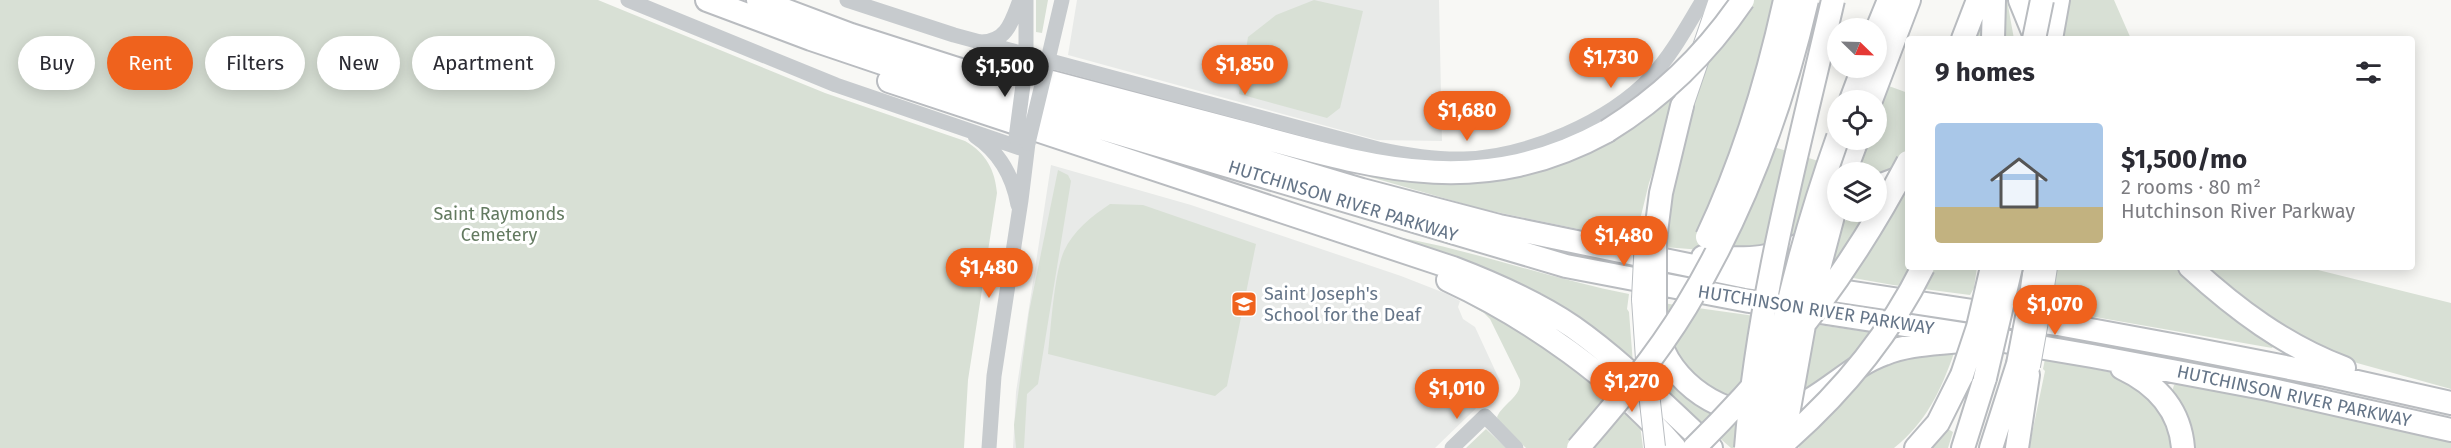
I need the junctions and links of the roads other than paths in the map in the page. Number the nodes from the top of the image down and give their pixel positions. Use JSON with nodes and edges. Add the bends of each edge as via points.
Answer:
{"nodes":[{"id":1,"x":628,"y":0,"type":"edge"},
{"id":2,"x":707,"y":0,"type":"edge"},
{"id":3,"x":758,"y":0,"type":"edge"},
{"id":4,"x":847,"y":0,"type":"edge"},
{"id":5,"x":1020,"y":0,"type":"edge"},
{"id":6,"x":1026,"y":0,"type":"edge"},
{"id":7,"x":1062,"y":0,"type":"edge"},
{"id":8,"x":1703,"y":0,"type":"edge"},
{"id":9,"x":1719,"y":0,"type":"edge"},
{"id":10,"x":1743,"y":0,"type":"edge"},
{"id":11,"x":1785,"y":0,"type":"edge"},
{"id":12,"x":1807,"y":0,"type":"edge"},
{"id":13,"x":1833,"y":0,"type":"edge"},
{"id":14,"x":1889,"y":0,"type":"edge"},
{"id":15,"x":1909,"y":0,"type":"edge"},
{"id":16,"x":1980,"y":0,"type":"edge"},
{"id":17,"x":1994,"y":0,"type":"edge"},
{"id":18,"x":2019,"y":0,"type":"edge"},
{"id":19,"x":2042,"y":0,"type":"edge"},
{"id":20,"x":2058,"y":0,"type":"edge"},
{"id":21,"x":1882,"y":18,"type":"edge"},
{"id":22,"x":1964,"y":36,"type":"edge"},
{"id":23,"x":1979,"y":36,"type":"edge"},
{"id":24,"x":1994,"y":36,"type":"edge"},
{"id":25,"x":2023,"y":36,"type":"edge"},
{"id":26,"x":2032,"y":36,"type":"edge"},
{"id":27,"x":2034,"y":36,"type":"edge"},
{"id":28,"x":2052,"y":36,"type":"edge"},
{"id":29,"x":811,"y":39,"type":"junction"},
{"id":30,"x":977,"y":41,"type":"junction"},
{"id":31,"x":872,"y":42,"type":"junction"},
{"id":32,"x":1026,"y":59,"type":"junction"},
{"id":33,"x":1047,"y":64,"type":"junction"},
{"id":34,"x":1875,"y":90,"type":"edge"},
{"id":35,"x":1682,"y":106,"type":"joint"},
{"id":36,"x":960,"y":127,"type":"junction"},
{"id":37,"x":1021,"y":144,"type":"junction"},
{"id":38,"x":1834,"y":150,"type":"edge"},
{"id":39,"x":1905,"y":167,"type":"edge"},
{"id":40,"x":1905,"y":176,"type":"edge"},
{"id":41,"x":1887,"y":183,"type":"edge"},
{"id":42,"x":1236,"y":195,"type":"junction"},
{"id":43,"x":1019,"y":213,"type":"junction"},
{"id":44,"x":1831,"y":222,"type":"edge"},
{"id":45,"x":1831,"y":222,"type":"edge"},
{"id":46,"x":1605,"y":248,"type":"junction"},
{"id":47,"x":1921,"y":270,"type":"edge"},
{"id":48,"x":1983,"y":270,"type":"edge"},
{"id":49,"x":1991,"y":270,"type":"edge"},
{"id":50,"x":2009,"y":270,"type":"edge"},
{"id":51,"x":2033,"y":270,"type":"edge"},
{"id":52,"x":2046,"y":270,"type":"edge"},
{"id":53,"x":2193,"y":270,"type":"edge"},
{"id":54,"x":2037,"y":297,"type":"junction"},
{"id":55,"x":1648,"y":300,"type":"junction"},
{"id":56,"x":1991,"y":339,"type":"junction"},
{"id":57,"x":2092,"y":356,"type":"junction"},
{"id":58,"x":2024,"y":365,"type":"junction"},
{"id":59,"x":1962,"y":375,"type":"junction"},
{"id":60,"x":2416,"y":395,"type":"junction"},
{"id":61,"x":2451,"y":403,"type":"edge"},
{"id":62,"x":2451,"y":430,"type":"edge"},
{"id":63,"x":989,"y":448,"type":"edge"},
{"id":64,"x":1452,"y":448,"type":"edge"},
{"id":65,"x":1516,"y":448,"type":"edge"},
{"id":66,"x":1577,"y":448,"type":"edge"},
{"id":67,"x":1662,"y":448,"type":"edge"},
{"id":68,"x":1694,"y":448,"type":"edge"},
{"id":69,"x":1711,"y":448,"type":"edge"},
{"id":70,"x":1746,"y":448,"type":"edge"},
{"id":71,"x":1761,"y":448,"type":"edge"},
{"id":72,"x":1780,"y":448,"type":"edge"},
{"id":73,"x":1916,"y":448,"type":"edge"},
{"id":74,"x":1963,"y":448,"type":"edge"},
{"id":75,"x":1991,"y":448,"type":"edge"},
{"id":76,"x":2006,"y":448,"type":"edge"},
{"id":77,"x":2017,"y":448,"type":"edge"},
{"id":78,"x":2183,"y":448,"type":"edge"}],
"edges":[{"from":1,"to":36,"type":"street","via":[[829,83]]},
{"from":2,"to":29,"type":"highway"},
{"from":3,"to":31,"type":"highway"},
{"from":4,"to":30,"type":"street"},
{"from":5,"to":30,"type":"street","via":[[1006,32],[996,40]]},
{"from":6,"to":32,"type":"street"},
{"from":7,"to":33,"type":"street"},
{"from":8,"to":33,"type":"street","via":[[1658,69],[1619,104],[1565,133],[1483,158],[1452,159],[1387,151]]},
{"from":9,"to":35,"type":"main road"},
{"from":10,"to":31,"type":"highway","bridge":true,"via":[[1710,45],[1637,112],[1562,152],[1501,169],[1396,170],[1344,160],[952,55]]},
{"from":11,"to":66,"type":"highway","bridge":true,"via":[[1748,137],[1708,236],[1657,334]]},
{"from":12,"to":66,"type":"highway","bridge":true,"via":[[1769,133],[1716,254],[1662,343]]},
{"from":13,"to":70,"type":"highway","bridge":true,"via":[[1771,271]]},
{"from":14,"to":21,"type":"highway"},
{"from":15,"to":34,"type":"highway"},
{"from":16,"to":22,"type":"highway"},
{"from":16,"to":23,"type":"highway"},
{"from":17,"to":24,"type":"highway"},
{"from":18,"to":25,"type":"highway"},
{"from":18,"to":26,"type":"highway"},
{"from":19,"to":27,"type":"highway","bridge":true},
{"from":20,"to":28,"type":"highway"},
{"from":29,"to":42,"type":"highway","via":[[887,81]]},
{"from":29,"to":56,"type":"highway","name":"HUTCHINSON RIVER PARKWAY","via":[[1556,264],[1704,293]]},
{"from":30,"to":32,"type":"street"},
{"from":31,"to":46,"type":"highway","via":[[1362,190],[1499,226]]},
{"from":32,"to":33,"type":"street"},
{"from":32,"to":37,"type":"street","bridge":true},
{"from":33,"to":37,"type":"street","bridge":true},
{"from":35,"to":55,"type":"highway","bridge":true,"via":[[1650,239]]},
{"from":36,"to":37,"type":"street"},
{"from":36,"to":43,"type":"street","via":[[985,143],[1000,160],[1013,187]]},
{"from":37,"to":43,"type":"street"},
{"from":38,"to":71,"type":"highway","bridge":true,"via":[[1786,308]]},
{"from":39,"to":68,"type":"highway","bridge":true,"via":[[1868,234],[1820,304],[1765,373]]},
{"from":40,"to":41,"type":"highway"},
{"from":42,"to":67,"type":"highway","via":[[1289,224],[1431,273],[1531,326],[1638,410]]},
{"from":42,"to":69,"type":"highway","via":[[1464,272],[1534,304],[1593,342]]},
{"from":43,"to":63,"type":"street","via":[[994,376]]},
{"from":44,"to":46,"type":"highway","via":[[1807,241],[1770,257],[1724,258]]},
{"from":45,"to":72,"type":"highway","bridge":true,"via":[[1804,325]]},
{"from":46,"to":60,"type":"highway","name":"HUTCHINSON RIVER PARKWAY","via":[[1776,282],[2121,335]]},
{"from":47,"to":72,"type":"highway","bridge":true,"via":[[1888,328],[1856,371]]},
{"from":48,"to":59,"type":"highway","bridge":true},
{"from":49,"to":59,"type":"highway","bridge":true},
{"from":50,"to":74,"type":"highway","bridge":true,"via":[[1985,378]]},
{"from":51,"to":54,"type":"highway"},
{"from":52,"to":54,"type":"main road"},
{"from":53,"to":60,"type":"highway","via":[[2243,313],[2286,341],[2325,361]]},
{"from":54,"to":58,"type":"highway","bridge":true},
{"from":55,"to":56,"type":"highway","via":[[1660,342],[1681,376],[1716,403],[1755,413],[1779,412],[1799,405],[1885,353],[1912,346]]},
{"from":55,"to":67,"type":"main road","bridge":true,"via":[[1647,375]]},
{"from":56,"to":57,"type":"highway","name":"HUTCHINSON RIVER PARKWAY"},
{"from":57,"to":62,"type":"highway","name":"HUTCHINSON RIVER PARKWAY","via":[[2298,395]]},
{"from":57,"to":78,"type":"highway","via":[[2126,370],[2157,390],[2176,417]]},
{"from":58,"to":75,"type":"highway"},
{"from":58,"to":76,"type":"main road"},
{"from":58,"to":77,"type":"highway"},
{"from":59,"to":73,"type":"highway","via":[[1944,414]]},
{"from":60,"to":61,"type":"highway","name":"HUTCHINSON RIVER PARKWAY"},
{"from":64,"to":65,"type":"street","via":[[1485,416]]}]}
